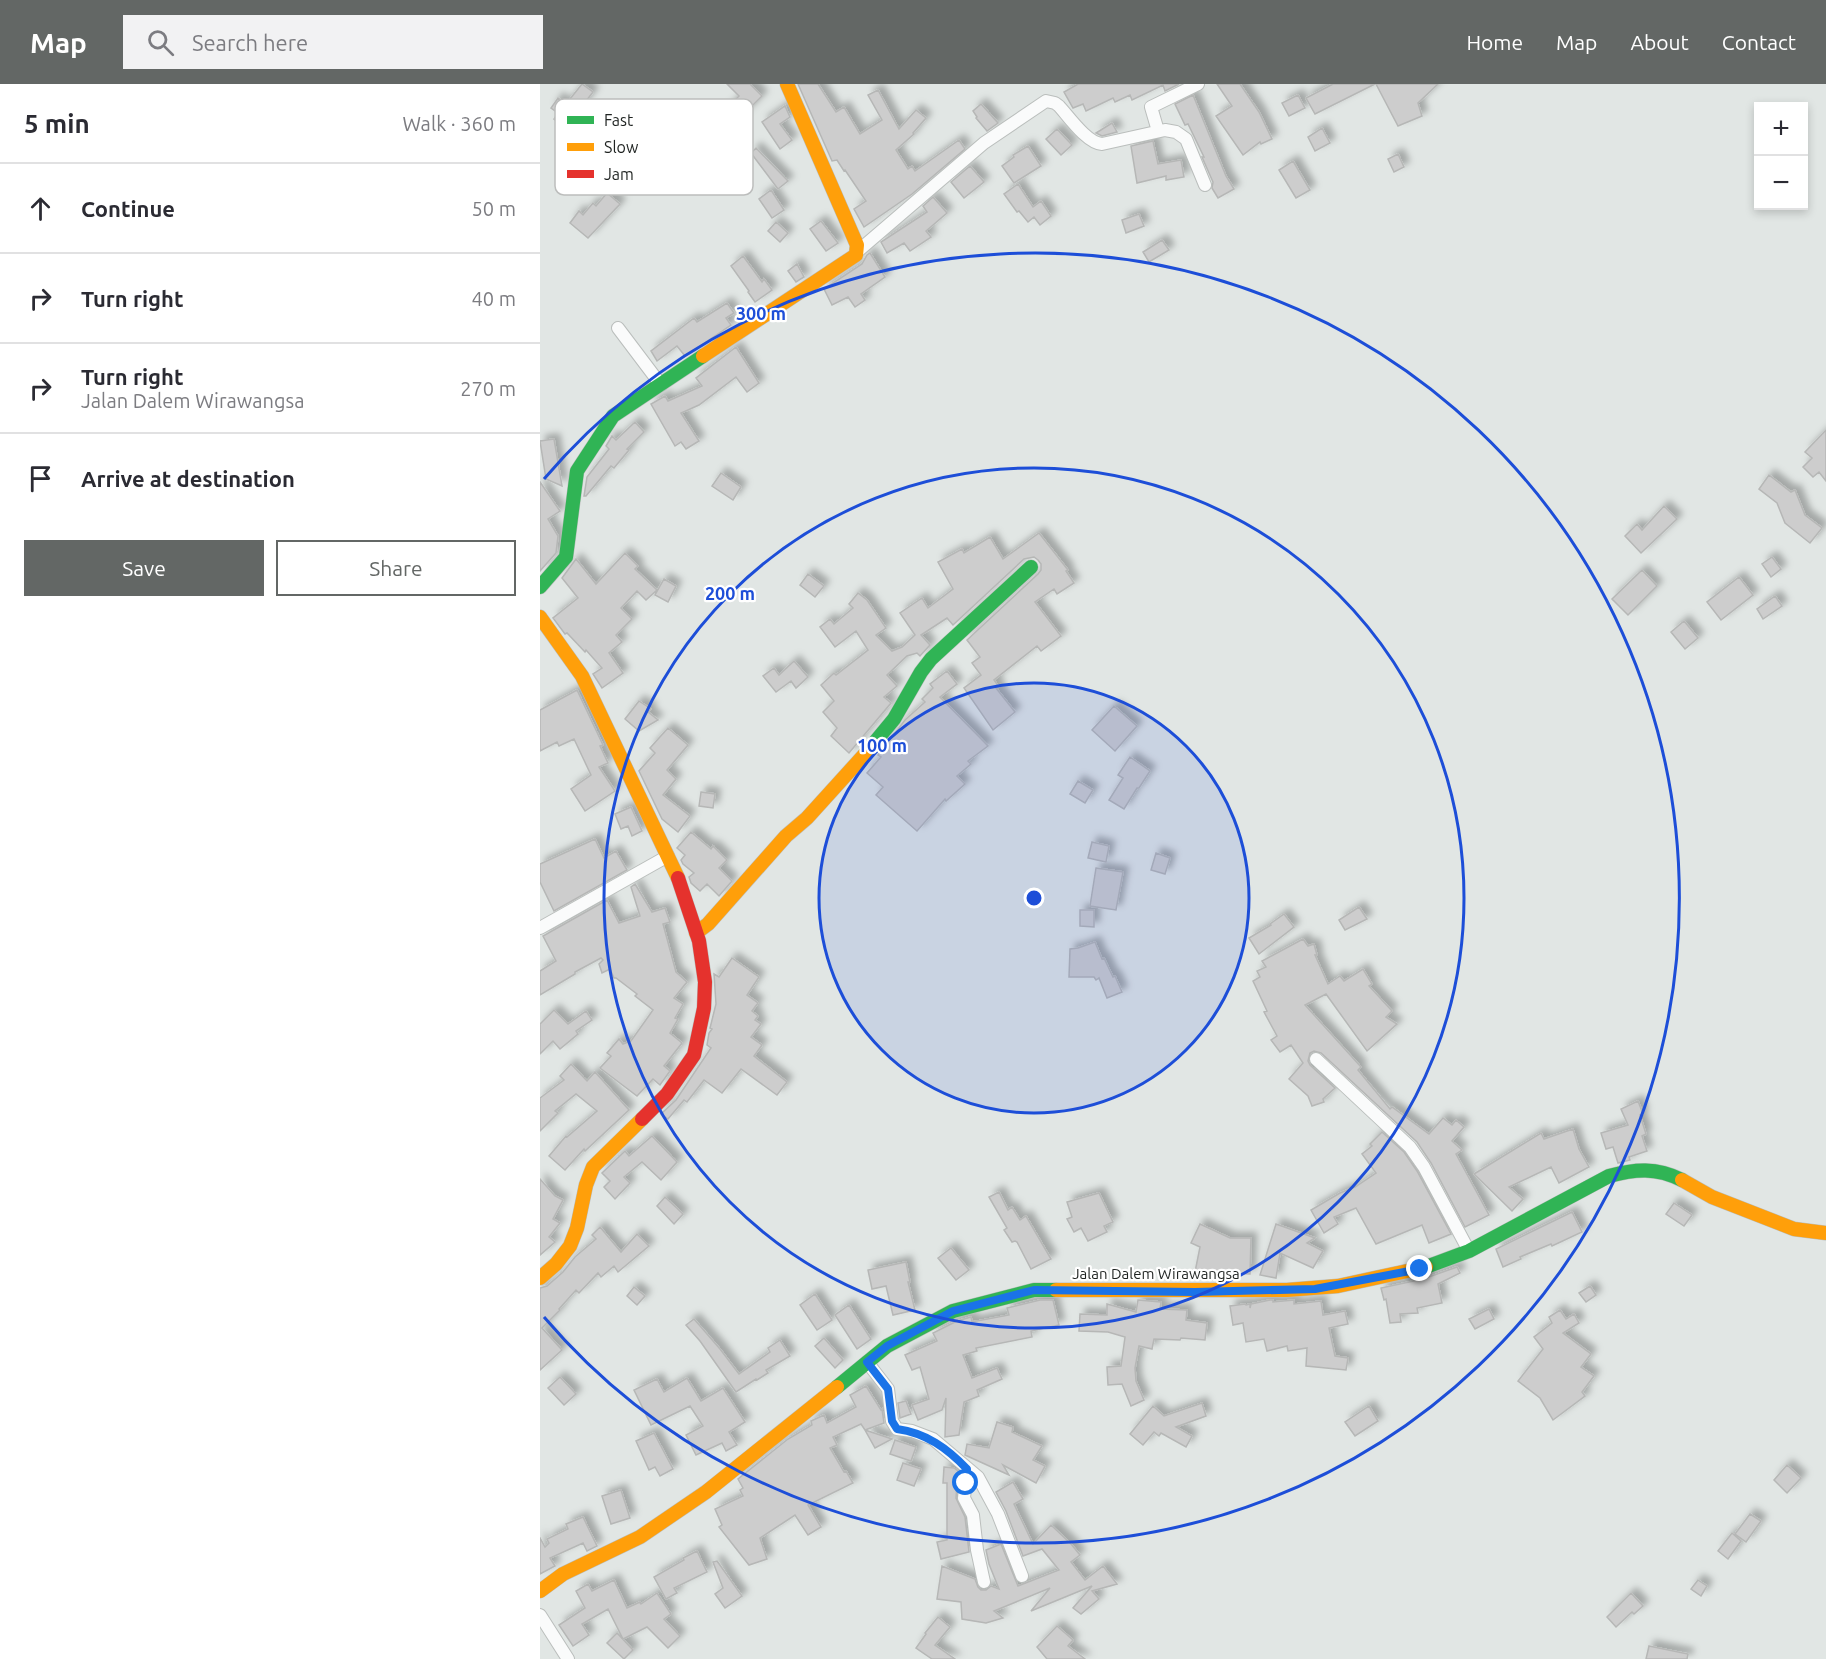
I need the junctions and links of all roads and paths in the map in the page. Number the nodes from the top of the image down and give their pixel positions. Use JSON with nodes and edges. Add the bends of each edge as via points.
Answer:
{"nodes":[{"id":1,"x":787,"y":84,"type":"edge"},
{"id":2,"x":1198,"y":84,"type":"edge"},
{"id":3,"x":1158,"y":131,"type":"junction"},
{"id":4,"x":1205,"y":185,"type":"dead end"},
{"id":5,"x":858,"y":251,"type":"junction"},
{"id":6,"x":618,"y":328,"type":"dead end"},
{"id":7,"x":661,"y":385,"type":"junction"},
{"id":8,"x":1031,"y":567,"type":"dead end"},
{"id":9,"x":540,"y":587,"type":"edge"},
{"id":10,"x":540,"y":617,"type":"edge"},
{"id":11,"x":668,"y":856,"type":"junction"},
{"id":12,"x":540,"y":928,"type":"edge"},
{"id":13,"x":696,"y":933,"type":"junction"},
{"id":14,"x":1316,"y":1059,"type":"dead end"},
{"id":15,"x":1826,"y":1233,"type":"edge"},
{"id":16,"x":1469,"y":1251,"type":"junction"},
{"id":17,"x":540,"y":1278,"type":"edge"},
{"id":18,"x":867,"y":1362,"type":"junction"},
{"id":19,"x":967,"y":1469,"type":"junction"},
{"id":20,"x":1022,"y":1576,"type":"dead end"},
{"id":21,"x":984,"y":1582,"type":"dead end"},
{"id":22,"x":540,"y":1591,"type":"edge"},
{"id":23,"x":540,"y":1615,"type":"edge"},
{"id":24,"x":568,"y":1659,"type":"edge"}],
"edges":[{"from":1,"to":5,"type":"street"},
{"from":2,"to":3,"type":"street","via":[[1151,107]]},
{"from":3,"to":4,"type":"street","via":[[1170,130],[1186,139]]},
{"from":3,"to":5,"type":"street","via":[[1097,143],[1059,106],[1046,101],[984,143]]},
{"from":5,"to":7,"type":"street","via":[[852,260]]},
{"from":6,"to":7,"type":"street"},
{"from":7,"to":9,"type":"street","via":[[613,416],[579,466],[566,557]]},
{"from":8,"to":13,"type":"street","via":[[931,659],[877,741]]},
{"from":10,"to":11,"type":"street","via":[[582,676]]},
{"from":11,"to":12,"type":"street"},
{"from":11,"to":13,"type":"street"},
{"from":13,"to":17,"type":"street","via":[[704,972],[704,1008],[694,1055],[667,1094],[593,1167],[570,1246]]},
{"from":14,"to":16,"type":"street","via":[[1410,1147]]},
{"from":15,"to":16,"type":"street","name":"Jalan Dalem Wirawangsa","via":[[1794,1229],[1712,1197],[1677,1178],[1633,1170],[1609,1176]]},
{"from":16,"to":18,"type":"street","name":"Jalan Dalem Wirawangsa","via":[[1420,1269],[1315,1289],[1034,1290],[953,1311],[887,1346]]},
{"from":18,"to":19,"type":"street","via":[[888,1389],[892,1421],[897,1429],[933,1439]]},
{"from":18,"to":22,"type":"street","name":"Jalan Dalem Wirawangsa","via":[[706,1492],[640,1536],[563,1574]]},
{"from":19,"to":20,"type":"street","via":[[978,1477],[990,1498]]},
{"from":19,"to":21,"type":"street","via":[[964,1498],[973,1515]]},
{"from":23,"to":24,"type":"street"}]}
